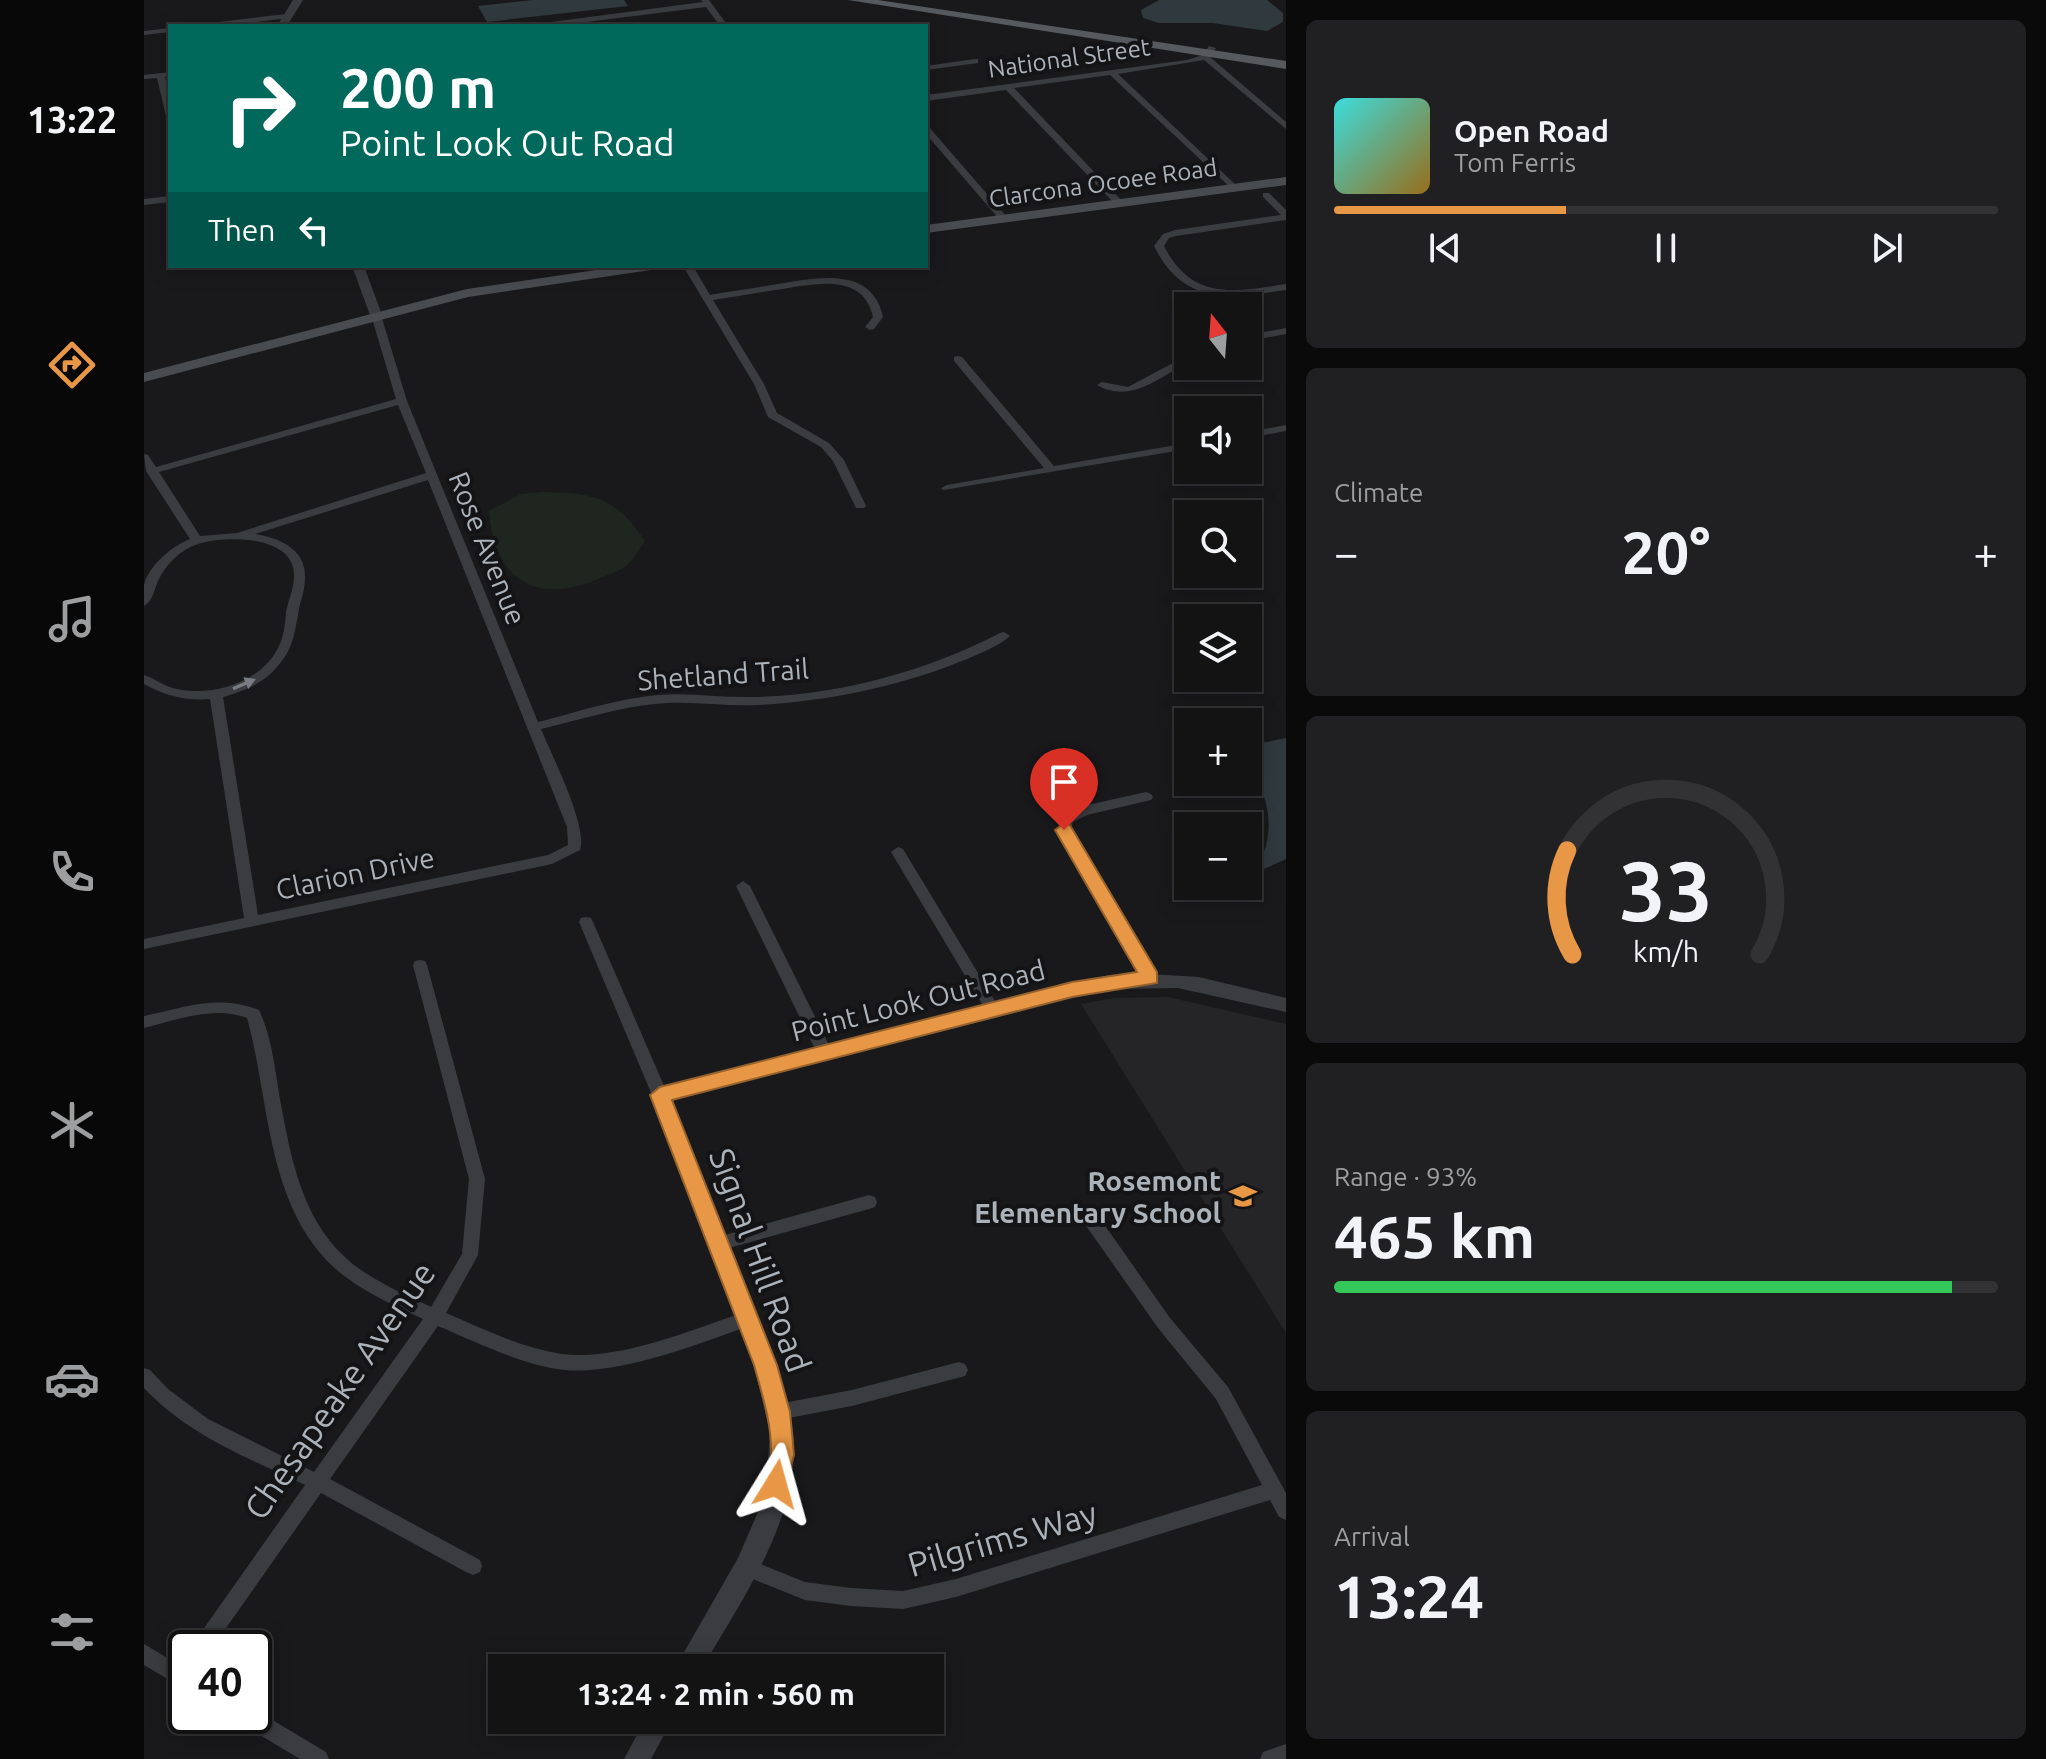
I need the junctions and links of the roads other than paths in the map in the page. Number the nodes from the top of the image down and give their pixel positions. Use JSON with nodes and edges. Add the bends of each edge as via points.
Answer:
{"nodes":[{"id":1,"x":298,"y":0,"type":"edge"},
{"id":2,"x":854,"y":0,"type":"edge"},
{"id":3,"x":892,"y":0,"type":"edge"},
{"id":4,"x":706,"y":2,"type":"edge"},
{"id":5,"x":970,"y":15,"type":"junction"},
{"id":6,"x":284,"y":21,"type":"edge"},
{"id":7,"x":235,"y":24,"type":"edge"},
{"id":8,"x":550,"y":24,"type":"edge"},
{"id":9,"x":722,"y":24,"type":"edge"},
{"id":10,"x":168,"y":30,"type":"edge"},
{"id":11,"x":144,"y":33,"type":"edge"},
{"id":12,"x":1209,"y":53,"type":"junction"},
{"id":13,"x":1286,"y":59,"type":"edge"},
{"id":14,"x":975,"y":61,"type":"dead end"},
{"id":15,"x":1286,"y":65,"type":"edge"},
{"id":16,"x":928,"y":68,"type":"edge"},
{"id":17,"x":1111,"y":72,"type":"junction"},
{"id":18,"x":165,"y":75,"type":"edge"},
{"id":19,"x":144,"y":77,"type":"edge"},
{"id":20,"x":1008,"y":87,"type":"junction"},
{"id":21,"x":928,"y":98,"type":"edge"},
{"id":22,"x":168,"y":100,"type":"edge"},
{"id":23,"x":1286,"y":126,"type":"edge"},
{"id":24,"x":928,"y":131,"type":"edge"},
{"id":25,"x":1286,"y":181,"type":"edge"},
{"id":26,"x":1234,"y":188,"type":"junction"},
{"id":27,"x":1266,"y":195,"type":"dead end"},
{"id":28,"x":168,"y":199,"type":"edge"},
{"id":29,"x":144,"y":202,"type":"edge"},
{"id":30,"x":1119,"y":203,"type":"junction"},
{"id":31,"x":1286,"y":216,"type":"edge"},
{"id":32,"x":1003,"y":218,"type":"junction"},
{"id":33,"x":928,"y":229,"type":"edge"},
{"id":34,"x":359,"y":268,"type":"edge"},
{"id":35,"x":637,"y":268,"type":"edge"},
{"id":36,"x":689,"y":268,"type":"edge"},
{"id":37,"x":1286,"y":287,"type":"edge"},
{"id":38,"x":707,"y":298,"type":"junction"},
{"id":39,"x":376,"y":315,"type":"junction"},
{"id":40,"x":870,"y":327,"type":"dead end"},
{"id":41,"x":1286,"y":331,"type":"edge"},
{"id":42,"x":1262,"y":335,"type":"edge"},
{"id":43,"x":958,"y":359,"type":"dead end"},
{"id":44,"x":1174,"y":366,"type":"edge"},
{"id":45,"x":144,"y":378,"type":"edge"},
{"id":46,"x":1102,"y":385,"type":"dead end"},
{"id":47,"x":402,"y":401,"type":"junction"},
{"id":48,"x":1286,"y":428,"type":"edge"},
{"id":49,"x":1262,"y":432,"type":"edge"},
{"id":50,"x":1174,"y":448,"type":"edge"},
{"id":51,"x":144,"y":457,"type":"edge"},
{"id":52,"x":1052,"y":470,"type":"junction"},
{"id":53,"x":152,"y":471,"type":"junction"},
{"id":54,"x":432,"y":475,"type":"junction"},
{"id":55,"x":947,"y":488,"type":"dead end"},
{"id":56,"x":860,"y":506,"type":"dead end"},
{"id":57,"x":238,"y":535,"type":"junction"},
{"id":58,"x":196,"y":539,"type":"junction"},
{"id":59,"x":144,"y":602,"type":"edge"},
{"id":60,"x":1004,"y":636,"type":"dead end"},
{"id":61,"x":144,"y":679,"type":"edge"},
{"id":62,"x":216,"y":694,"type":"junction"},
{"id":63,"x":534,"y":727,"type":"junction"},
{"id":64,"x":1146,"y":797,"type":"dead end"},
{"id":65,"x":575,"y":847,"type":"joint"},
{"id":66,"x":898,"y":852,"type":"dead end"},
{"id":67,"x":743,"y":886,"type":"dead end"},
{"id":68,"x":252,"y":921,"type":"junction"},
{"id":69,"x":586,"y":922,"type":"dead end"},
{"id":70,"x":144,"y":944,"type":"edge"},
{"id":71,"x":420,"y":965,"type":"dead end"},
{"id":72,"x":1150,"y":977,"type":"junction"},
{"id":73,"x":1286,"y":1005,"type":"edge"},
{"id":74,"x":993,"y":1010,"type":"junction"},
{"id":75,"x":144,"y":1022,"type":"edge"},
{"id":76,"x":825,"y":1053,"type":"junction"},
{"id":77,"x":660,"y":1095,"type":"junction"},
{"id":78,"x":869,"y":1202,"type":"dead end"},
{"id":79,"x":1088,"y":1215,"type":"dead end"},
{"id":80,"x":718,"y":1244,"type":"junction"},
{"id":81,"x":436,"y":1315,"type":"junction"},
{"id":82,"x":748,"y":1319,"type":"junction"},
{"id":83,"x":959,"y":1370,"type":"dead end"},
{"id":84,"x":144,"y":1376,"type":"edge"},
{"id":85,"x":778,"y":1412,"type":"junction"},
{"id":86,"x":316,"y":1481,"type":"junction"},
{"id":87,"x":1275,"y":1490,"type":"junction"},
{"id":88,"x":1286,"y":1511,"type":"edge"},
{"id":89,"x":473,"y":1566,"type":"dead end"},
{"id":90,"x":745,"y":1567,"type":"junction"},
{"id":91,"x":213,"y":1630,"type":"edge"},
{"id":92,"x":144,"y":1654,"type":"edge"},
{"id":93,"x":696,"y":1654,"type":"edge"},
{"id":94,"x":168,"y":1667,"type":"edge"},
{"id":95,"x":270,"y":1734,"type":"edge"},
{"id":96,"x":651,"y":1734,"type":"edge"},
{"id":97,"x":294,"y":1753,"type":"edge"},
{"id":98,"x":1286,"y":1754,"type":"edge"},
{"id":99,"x":319,"y":1759,"type":"edge"},
{"id":100,"x":637,"y":1759,"type":"edge"},
{"id":101,"x":1270,"y":1759,"type":"edge"}],
"edges":[{"from":1,"to":6,"type":"street"},
{"from":2,"to":5,"type":"main road"},
{"from":3,"to":5,"type":"main road"},
{"from":4,"to":8,"type":"street"},
{"from":4,"to":9,"type":"street"},
{"from":5,"to":12,"type":"main road"},
{"from":6,"to":7,"type":"street"},
{"from":10,"to":11,"type":"street"},
{"from":12,"to":13,"type":"main road"},
{"from":12,"to":15,"type":"main road"},
{"from":12,"to":17,"type":"street","name":"National Street"},
{"from":12,"to":23,"type":"street"},
{"from":14,"to":16,"type":"street"},
{"from":17,"to":20,"type":"street","name":"National Street"},
{"from":17,"to":26,"type":"street"},
{"from":18,"to":19,"type":"street"},
{"from":18,"to":22,"type":"street"},
{"from":20,"to":21,"type":"street","name":"National Street"},
{"from":20,"to":30,"type":"street"},
{"from":24,"to":32,"type":"street"},
{"from":25,"to":26,"type":"main road","name":"Clarcona Ocoee Road"},
{"from":26,"to":30,"type":"main road","name":"Clarcona Ocoee Road"},
{"from":27,"to":31,"type":"street"},
{"from":28,"to":29,"type":"street"},
{"from":30,"to":32,"type":"main road","name":"Clarcona Ocoee Road"},
{"from":31,"to":37,"type":"street","via":[[1184,231],[1166,236],[1159,246],[1186,281],[1201,290],[1241,294]]},
{"from":32,"to":33,"type":"main road","name":"Clarcona Ocoee Road"},
{"from":34,"to":39,"type":"street","name":"Rose Avenue"},
{"from":35,"to":39,"type":"main road","via":[[467,293]]},
{"from":36,"to":38,"type":"street"},
{"from":38,"to":40,"type":"street","via":[[843,281],[858,286],[877,306],[878,317]]},
{"from":38,"to":56,"type":"street","via":[[772,415],[825,445],[853,485]]},
{"from":39,"to":45,"type":"main road"},
{"from":39,"to":47,"type":"street","name":"Rose Avenue"},
{"from":41,"to":42,"type":"street"},
{"from":43,"to":52,"type":"street"},
{"from":44,"to":46,"type":"street","via":[[1130,390]]},
{"from":47,"to":53,"type":"street"},
{"from":47,"to":54,"type":"street","name":"Rose Avenue"},
{"from":48,"to":49,"type":"street"},
{"from":50,"to":52,"type":"street"},
{"from":51,"to":53,"type":"street"},
{"from":52,"to":55,"type":"street"},
{"from":53,"to":58,"type":"street"},
{"from":54,"to":57,"type":"street"},
{"from":54,"to":63,"type":"street","name":"Rose Avenue"},
{"from":57,"to":58,"type":"street"},
{"from":62,"to":57,"type":"street","one_way":true,"via":[[245,686],[276,661],[285,648],[300,576],[298,563],[287,550]]},
{"from":58,"to":59,"type":"street","via":[[161,564]]},
{"from":60,"to":63,"type":"street","name":"Shetland Trail","via":[[960,658],[870,685],[753,701],[646,700]]},
{"from":61,"to":62,"type":"street","via":[[164,692]]},
{"from":62,"to":68,"type":"street"},
{"from":63,"to":65,"type":"street","name":"Rose Avenue","via":[[574,827]]},
{"from":64,"to":72,"type":"street","via":[[1083,811],[1067,819],[1064,830]]},
{"from":65,"to":68,"type":"street","name":"Clarion Drive","via":[[552,859]]},
{"from":66,"to":74,"type":"street"},
{"from":67,"to":76,"type":"street"},
{"from":68,"to":70,"type":"street","name":"Clarion Drive"},
{"from":69,"to":77,"type":"street","name":"Signal Hill Road"},
{"from":71,"to":81,"type":"street","name":"Chesapeake Avenue","via":[[477,1179],[470,1255]]},
{"from":72,"to":73,"type":"street","name":"Point Look Out Road","via":[[1183,979]]},
{"from":72,"to":74,"type":"street","name":"Point Look Out Road"},
{"from":74,"to":76,"type":"street","name":"Point Look Out Road"},
{"from":75,"to":81,"type":"street","via":[[222,1006],[254,1014],[284,1160],[298,1204],[319,1242],[358,1277]]},
{"from":76,"to":77,"type":"street","name":"Point Look Out Road"},
{"from":77,"to":80,"type":"street","name":"Signal Hill Road"},
{"from":78,"to":80,"type":"street"},
{"from":79,"to":87,"type":"street","via":[[1147,1301],[1222,1393]]},
{"from":80,"to":82,"type":"street","name":"Signal Hill Road"},
{"from":81,"to":82,"type":"street","via":[[531,1355],[565,1362],[608,1360]]},
{"from":81,"to":86,"type":"street","name":"Chesapeake Avenue"},
{"from":82,"to":85,"type":"street","name":"Signal Hill Road"},
{"from":83,"to":85,"type":"street"},
{"from":84,"to":86,"type":"street","via":[[196,1424]]},
{"from":85,"to":90,"type":"street","name":"Signal Hill Road","via":[[782,1455],[769,1512]]},
{"from":86,"to":89,"type":"street"},
{"from":86,"to":91,"type":"street","name":"Chesapeake Avenue"},
{"from":87,"to":88,"type":"street"},
{"from":87,"to":90,"type":"street","name":"Pilgrims Way","via":[[903,1600],[805,1591]]},
{"from":90,"to":93,"type":"street","name":"Signal Hill Road"},
{"from":92,"to":94,"type":"street"},
{"from":95,"to":97,"type":"street"},
{"from":96,"to":100,"type":"street"},
{"from":97,"to":99,"type":"street"},
{"from":98,"to":101,"type":"street"}]}
